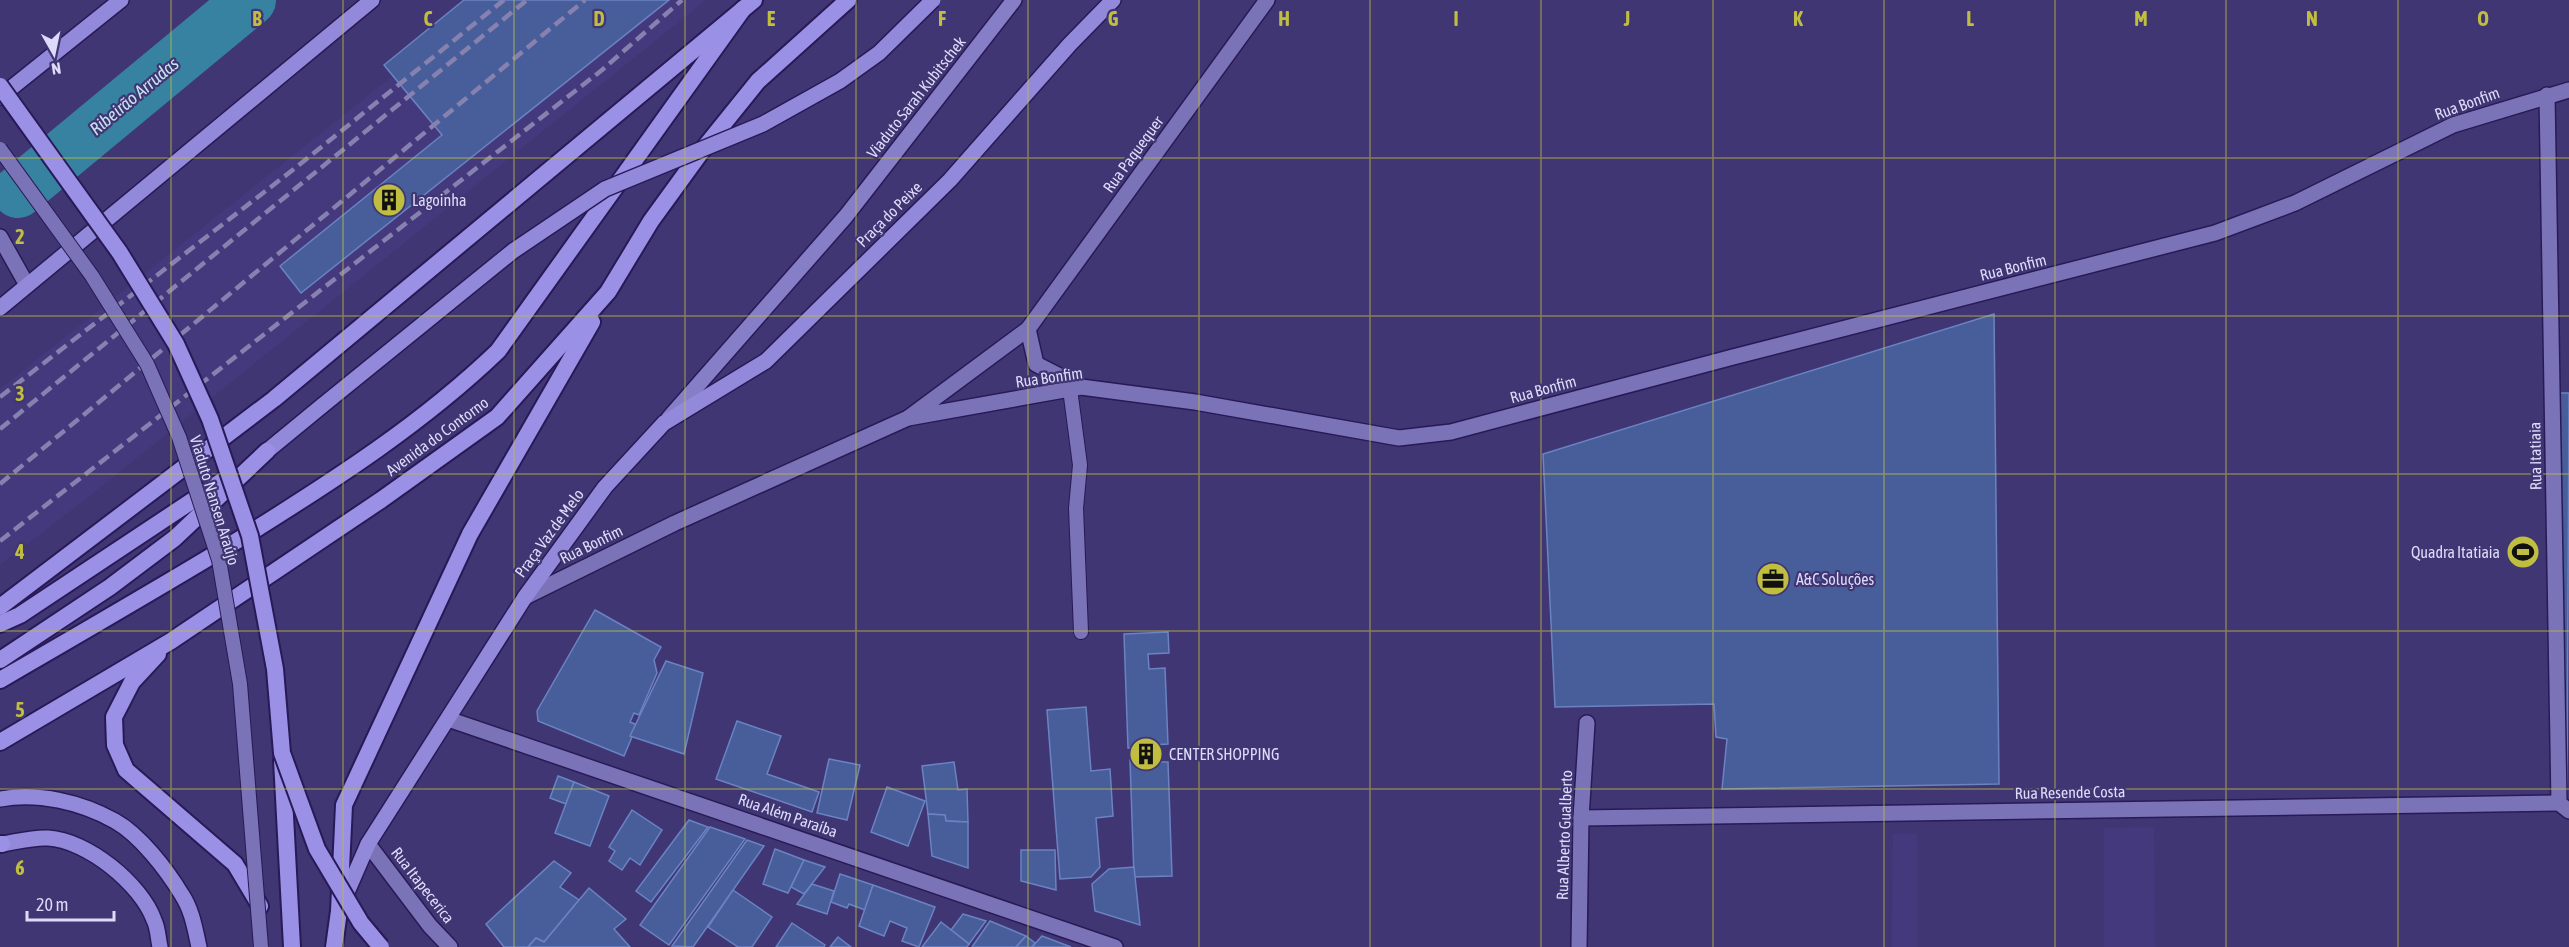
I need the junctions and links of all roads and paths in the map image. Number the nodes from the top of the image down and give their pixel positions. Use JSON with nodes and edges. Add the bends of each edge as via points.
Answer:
{"nodes":[{"id":1,"x":122,"y":0,"type":"edge"},
{"id":2,"x":372,"y":0,"type":"edge"},
{"id":3,"x":848,"y":0,"type":"edge"},
{"id":4,"x":933,"y":0,"type":"edge"},
{"id":5,"x":1014,"y":0,"type":"edge"},
{"id":6,"x":1113,"y":0,"type":"edge"},
{"id":7,"x":1267,"y":0,"type":"edge"},
{"id":8,"x":748,"y":4,"type":"edge"},
{"id":9,"x":0,"y":86,"type":"edge"},
{"id":10,"x":2569,"y":90,"type":"edge"},
{"id":11,"x":2547,"y":94,"type":"junction"},
{"id":12,"x":0,"y":97,"type":"edge"},
{"id":13,"x":0,"y":149,"type":"edge"},
{"id":14,"x":846,"y":216,"type":"joint"},
{"id":15,"x":0,"y":237,"type":"edge"},
{"id":16,"x":27,"y":285,"type":"junction"},
{"id":17,"x":609,"y":292,"type":"junction"},
{"id":18,"x":0,"y":308,"type":"edge"},
{"id":19,"x":1028,"y":329,"type":"junction"},
{"id":20,"x":1075,"y":388,"type":"junction"},
{"id":21,"x":908,"y":418,"type":"junction"},
{"id":22,"x":664,"y":423,"type":"junction"},
{"id":23,"x":267,"y":451,"type":"junction"},
{"id":24,"x":525,"y":597,"type":"junction"},
{"id":25,"x":0,"y":607,"type":"edge"},
{"id":26,"x":0,"y":624,"type":"edge"},
{"id":27,"x":1081,"y":632,"type":"dead end"},
{"id":28,"x":171,"y":640,"type":"junction"},
{"id":29,"x":0,"y":660,"type":"edge"},
{"id":30,"x":0,"y":680,"type":"edge"},
{"id":31,"x":448,"y":719,"type":"junction"},
{"id":32,"x":1587,"y":723,"type":"dead end"},
{"id":33,"x":0,"y":742,"type":"edge"},
{"id":34,"x":282,"y":753,"type":"junction"},
{"id":35,"x":0,"y":799,"type":"edge"},
{"id":36,"x":2564,"y":807,"type":"edge"},
{"id":37,"x":1581,"y":818,"type":"junction"},
{"id":38,"x":1,"y":844,"type":"edge"},
{"id":39,"x":368,"y":844,"type":"junction"},
{"id":40,"x":339,"y":911,"type":"junction"},
{"id":41,"x":160,"y":947,"type":"edge"},
{"id":42,"x":199,"y":947,"type":"edge"},
{"id":43,"x":261,"y":947,"type":"edge"},
{"id":44,"x":267,"y":947,"type":"edge"},
{"id":45,"x":292,"y":947,"type":"edge"},
{"id":46,"x":334,"y":947,"type":"edge"},
{"id":47,"x":381,"y":947,"type":"edge"},
{"id":48,"x":450,"y":947,"type":"edge"},
{"id":49,"x":1115,"y":947,"type":"edge"},
{"id":50,"x":1579,"y":947,"type":"edge"}],
"edges":[{"from":1,"to":12,"type":"main road"},
{"from":2,"to":16,"type":"main road"},
{"from":3,"to":17,"type":"highway","name":"Avenida do Contorno","via":[[758,81],[710,139],[651,221]]},
{"from":4,"to":23,"type":"main road","bridge":true,"via":[[879,52],[831,86],[763,124],[605,189],[513,251]]},
{"from":5,"to":14,"type":"main road","name":"Viaduto Sarah Kubitschek"},
{"from":6,"to":22,"type":"main road","name":"Praça do Peixe","via":[[950,180],[766,361]]},
{"from":7,"to":19,"type":"street","name":"Rua Paquequer"},
{"from":8,"to":25,"type":"highway","name":"Avenida do Contorno","via":[[274,399]]},
{"from":8,"to":30,"type":"highway","name":"Avenida do Contorno","via":[[498,351],[462,385],[314,493]]},
{"from":9,"to":34,"type":"highway","bridge":true,"via":[[120,253],[176,344],[210,419],[250,536],[275,669]]},
{"from":10,"to":11,"type":"street","name":"Rua Bonfim"},
{"from":11,"to":20,"type":"street","name":"Rua Bonfim","via":[[2453,125],[2295,203],[2215,233],[1451,432],[1399,438],[1195,402]]},
{"from":11,"to":36,"type":"street","name":"Rua Itatiaia"},
{"from":13,"to":43,"type":"lane","name":"Viaduto Nansen Araújo","bridge":true,"via":[[92,276],[147,364],[179,437],[216,549],[240,684]]},
{"from":14,"to":22,"type":"main road","name":"Praça Vaz de Melo"},
{"from":15,"to":16,"type":"street"},
{"from":16,"to":18,"type":"main road"},
{"from":17,"to":28,"type":"highway","name":"Avenida do Contorno","via":[[497,417],[381,500]]},
{"from":17,"to":40,"type":"highway","via":[[470,534],[344,805]]},
{"from":19,"to":20,"type":"street","via":[[1036,364]]},
{"from":19,"to":21,"type":"street","name":"Rua Paquequer"},
{"from":20,"to":21,"type":"street","name":"Rua Bonfim"},
{"from":20,"to":27,"type":"lane","via":[[1080,465],[1076,508]]},
{"from":21,"to":24,"type":"street","name":"Rua Bonfim","via":[[675,523]]},
{"from":22,"to":24,"type":"main road","name":"Praça Vaz de Melo","via":[[605,486]]},
{"from":23,"to":26,"type":"highway","via":[[20,615]]},
{"from":23,"to":29,"type":"highway","via":[[175,538],[110,587]]},
{"from":24,"to":31,"type":"main road","name":"Praça Vaz de Melo"},
{"from":28,"to":33,"type":"highway","name":"Avenida do Contorno"},
{"from":28,"to":44,"type":"highway","via":[[132,682],[114,717],[115,745],[126,770],[235,864],[262,908]]},
{"from":31,"to":39,"type":"main road","name":"Praça Vaz de Melo"},
{"from":31,"to":49,"type":"street","name":"Rua Além Paraíba"},
{"from":32,"to":37,"type":"street","name":"Rua Alberto Gualberto"},
{"from":34,"to":45,"type":"highway","bridge":true},
{"from":34,"to":47,"type":"highway","bridge":true,"via":[[316,849],[361,923]]},
{"from":35,"to":42,"type":"main road","via":[[44,797],[79,805],[116,821],[152,852],[183,896]]},
{"from":36,"to":37,"type":"street","name":"Rua Resende Costa"},
{"from":37,"to":50,"type":"street","name":"Rua Alberto Gualberto"},
{"from":38,"to":41,"type":"main road","via":[[49,838],[82,848],[108,862],[133,887],[154,919]]},
{"from":39,"to":40,"type":"main road","name":"Praça Vaz de Melo"},
{"from":39,"to":48,"type":"street","name":"Rua Itapecerica"},
{"from":40,"to":46,"type":"highway"}]}
